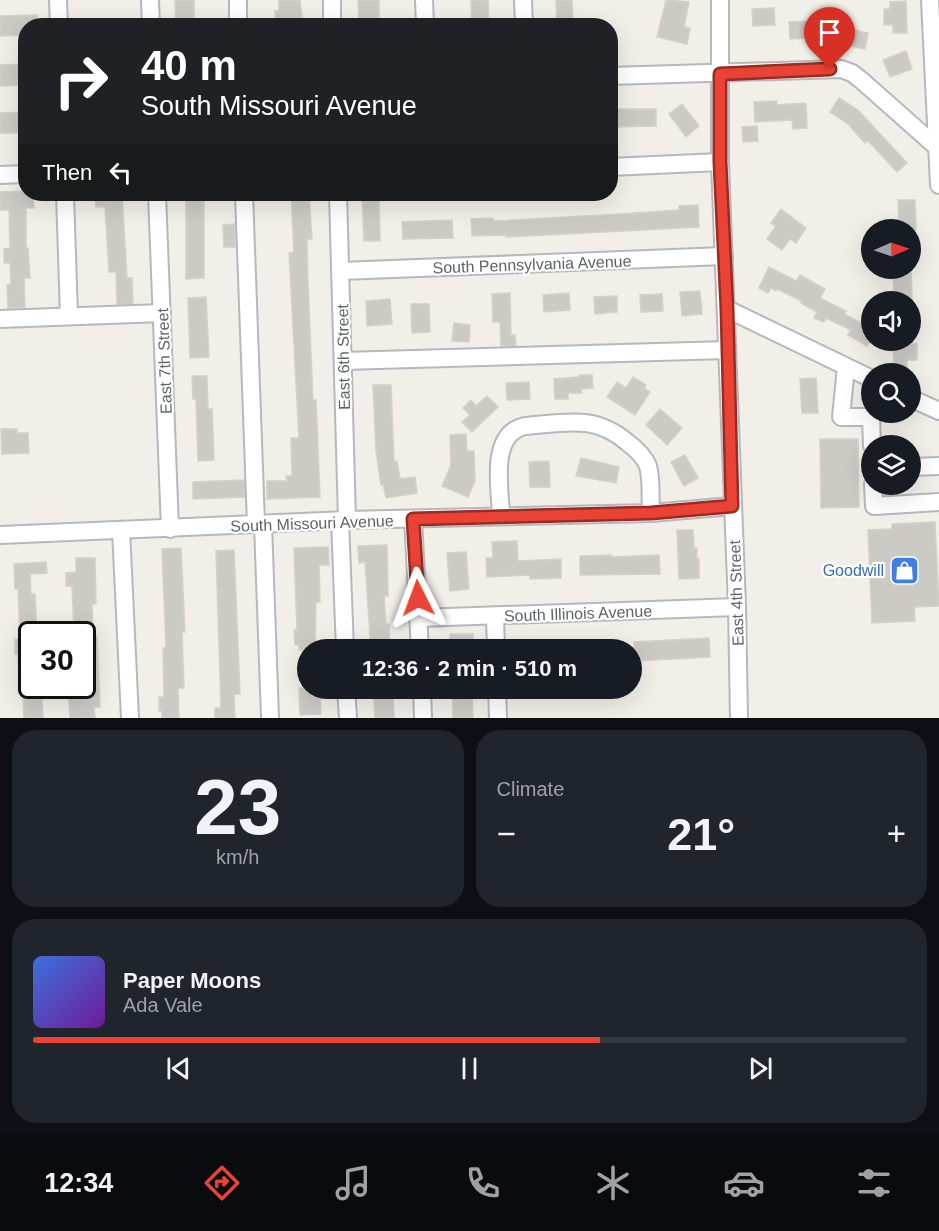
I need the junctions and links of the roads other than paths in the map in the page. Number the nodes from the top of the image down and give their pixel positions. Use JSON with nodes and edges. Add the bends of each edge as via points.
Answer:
{"nodes":[{"id":1,"x":58,"y":0,"type":"edge"},
{"id":2,"x":150,"y":0,"type":"edge"},
{"id":3,"x":238,"y":0,"type":"edge"},
{"id":4,"x":332,"y":0,"type":"edge"},
{"id":5,"x":424,"y":0,"type":"edge"},
{"id":6,"x":523,"y":0,"type":"edge"},
{"id":7,"x":720,"y":0,"type":"edge"},
{"id":8,"x":930,"y":0,"type":"edge"},
{"id":9,"x":59,"y":18,"type":"edge"},
{"id":10,"x":151,"y":18,"type":"edge"},
{"id":11,"x":238,"y":18,"type":"edge"},
{"id":12,"x":332,"y":18,"type":"edge"},
{"id":13,"x":425,"y":18,"type":"edge"},
{"id":14,"x":524,"y":18,"type":"edge"},
{"id":15,"x":720,"y":74,"type":"junction"},
{"id":16,"x":618,"y":76,"type":"edge"},
{"id":17,"x":938,"y":148,"type":"edge"},
{"id":18,"x":720,"y":162,"type":"junction"},
{"id":19,"x":618,"y":167,"type":"edge"},
{"id":20,"x":18,"y":174,"type":"edge"},
{"id":21,"x":0,"y":175,"type":"edge"},
{"id":22,"x":939,"y":185,"type":"edge"},
{"id":23,"x":65,"y":201,"type":"edge"},
{"id":24,"x":158,"y":201,"type":"edge"},
{"id":25,"x":244,"y":201,"type":"edge"},
{"id":26,"x":338,"y":201,"type":"edge"},
{"id":27,"x":724,"y":256,"type":"junction"},
{"id":28,"x":341,"y":271,"type":"junction"},
{"id":29,"x":727,"y":309,"type":"junction"},
{"id":30,"x":162,"y":313,"type":"junction"},
{"id":31,"x":69,"y":316,"type":"junction"},
{"id":32,"x":0,"y":319,"type":"edge"},
{"id":33,"x":728,"y":350,"type":"junction"},
{"id":34,"x":343,"y":361,"type":"junction"},
{"id":35,"x":846,"y":367,"type":"junction"},
{"id":36,"x":861,"y":374,"type":"edge"},
{"id":37,"x":921,"y":403,"type":"edge"},
{"id":38,"x":939,"y":411,"type":"edge"},
{"id":39,"x":872,"y":435,"type":"edge"},
{"id":40,"x":939,"y":466,"type":"edge"},
{"id":41,"x":921,"y":467,"type":"edge"},
{"id":42,"x":874,"y":495,"type":"edge"},
{"id":43,"x":939,"y":502,"type":"edge"},
{"id":44,"x":732,"y":506,"type":"junction"},
{"id":45,"x":651,"y":513,"type":"junction"},
{"id":46,"x":501,"y":515,"type":"junction"},
{"id":47,"x":413,"y":519,"type":"junction"},
{"id":48,"x":344,"y":520,"type":"junction"},
{"id":49,"x":260,"y":524,"type":"junction"},
{"id":50,"x":170,"y":529,"type":"junction"},
{"id":51,"x":121,"y":530,"type":"junction"},
{"id":52,"x":0,"y":535,"type":"edge"},
{"id":53,"x":737,"y":607,"type":"junction"},
{"id":54,"x":495,"y":615,"type":"junction"},
{"id":55,"x":419,"y":618,"type":"junction"},
{"id":56,"x":345,"y":639,"type":"edge"},
{"id":57,"x":420,"y":639,"type":"edge"},
{"id":58,"x":496,"y":639,"type":"edge"},
{"id":59,"x":347,"y":699,"type":"edge"},
{"id":60,"x":422,"y":699,"type":"edge"},
{"id":61,"x":497,"y":699,"type":"edge"},
{"id":62,"x":130,"y":718,"type":"edge"},
{"id":63,"x":270,"y":718,"type":"edge"},
{"id":64,"x":348,"y":718,"type":"edge"},
{"id":65,"x":423,"y":718,"type":"edge"},
{"id":66,"x":498,"y":718,"type":"edge"},
{"id":67,"x":739,"y":718,"type":"edge"}],
"edges":[{"from":1,"to":9,"type":"street"},
{"from":2,"to":10,"type":"street"},
{"from":3,"to":11,"type":"street"},
{"from":4,"to":12,"type":"street"},
{"from":5,"to":13,"type":"street"},
{"from":6,"to":14,"type":"street"},
{"from":7,"to":15,"type":"street","name":"East 4th Street"},
{"from":8,"to":17,"type":"street"},
{"from":15,"to":16,"type":"street"},
{"from":15,"to":17,"type":"street","via":[[830,69],[852,73]]},
{"from":15,"to":18,"type":"street","name":"East 4th Street"},
{"from":17,"to":22,"type":"street"},
{"from":18,"to":19,"type":"street"},
{"from":18,"to":27,"type":"street","name":"East 4th Street"},
{"from":20,"to":21,"type":"street"},
{"from":23,"to":31,"type":"street"},
{"from":24,"to":30,"type":"street","name":"East 7th Street"},
{"from":25,"to":49,"type":"street"},
{"from":26,"to":28,"type":"street","name":"East 6th Street"},
{"from":27,"to":28,"type":"street","name":"South Pennsylvania Avenue"},
{"from":27,"to":29,"type":"street","name":"East 4th Street"},
{"from":28,"to":34,"type":"street","name":"East 6th Street"},
{"from":29,"to":33,"type":"street","name":"East 4th Street"},
{"from":29,"to":35,"type":"street"},
{"from":30,"to":31,"type":"street"},
{"from":30,"to":50,"type":"street","name":"East 7th Street"},
{"from":31,"to":32,"type":"street"},
{"from":33,"to":34,"type":"street"},
{"from":33,"to":44,"type":"street","name":"East 4th Street"},
{"from":34,"to":48,"type":"street","name":"East 6th Street"},
{"from":35,"to":36,"type":"street"},
{"from":35,"to":39,"type":"street","via":[[842,417],[871,417]]},
{"from":37,"to":38,"type":"street"},
{"from":40,"to":41,"type":"street"},
{"from":42,"to":43,"type":"street","via":[[874,506]]},
{"from":44,"to":45,"type":"street","name":"South Missouri Avenue"},
{"from":44,"to":53,"type":"street","name":"East 4th Street"},
{"from":45,"to":46,"type":"street","name":"South Missouri Avenue"},
{"from":45,"to":46,"type":"street","via":[[649,473],[639,451],[611,429],[588,422],[518,428],[505,440],[499,461]]},
{"from":46,"to":47,"type":"street","name":"South Missouri Avenue"},
{"from":47,"to":48,"type":"street","name":"South Missouri Avenue"},
{"from":47,"to":55,"type":"street"},
{"from":48,"to":49,"type":"street","name":"South Missouri Avenue"},
{"from":48,"to":56,"type":"street","name":"East 6th Street"},
{"from":49,"to":50,"type":"street","name":"South Missouri Avenue"},
{"from":49,"to":63,"type":"street"},
{"from":50,"to":51,"type":"street","name":"South Missouri Avenue"},
{"from":51,"to":52,"type":"street","name":"South Missouri Avenue"},
{"from":51,"to":62,"type":"street"},
{"from":53,"to":54,"type":"street","name":"South Illinois Avenue"},
{"from":53,"to":67,"type":"street","name":"East 4th Street"},
{"from":54,"to":55,"type":"street","name":"South Illinois Avenue"},
{"from":54,"to":58,"type":"street"},
{"from":55,"to":57,"type":"street"},
{"from":59,"to":64,"type":"street"},
{"from":60,"to":65,"type":"street"},
{"from":61,"to":66,"type":"street"}]}
